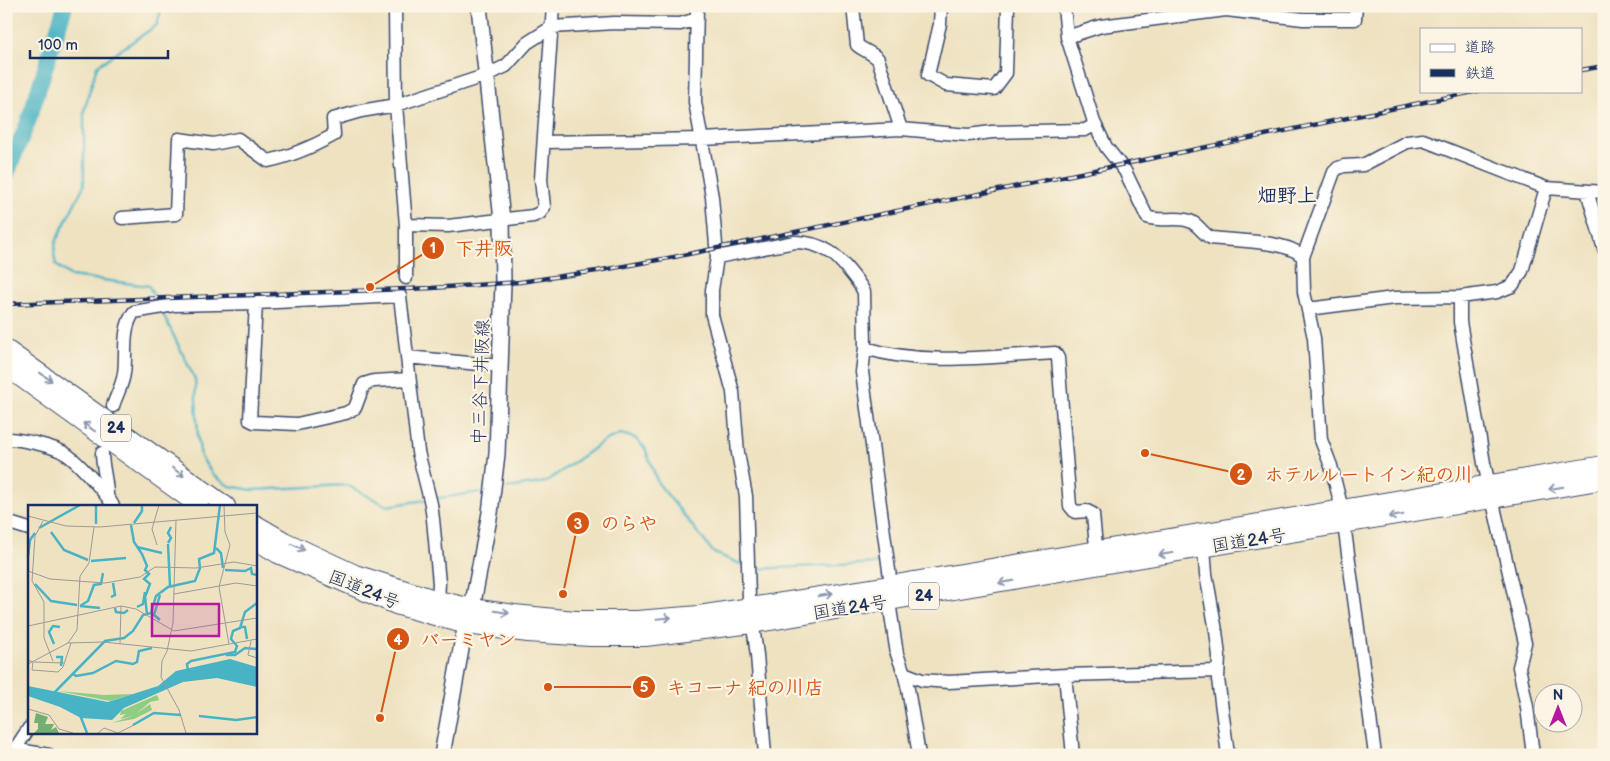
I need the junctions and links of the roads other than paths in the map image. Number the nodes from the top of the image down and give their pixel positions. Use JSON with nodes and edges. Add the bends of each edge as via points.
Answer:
{"nodes":[{"id":1,"x":395,"y":6,"type":"edge"},
{"id":2,"x":479,"y":6,"type":"edge"},
{"id":3,"x":553,"y":6,"type":"edge"},
{"id":4,"x":697,"y":6,"type":"edge"},
{"id":5,"x":853,"y":6,"type":"edge"},
{"id":6,"x":941,"y":6,"type":"edge"},
{"id":7,"x":1008,"y":6,"type":"edge"},
{"id":8,"x":1064,"y":6,"type":"edge"},
{"id":9,"x":1356,"y":6,"type":"edge"},
{"id":10,"x":697,"y":20,"type":"junction"},
{"id":11,"x":552,"y":27,"type":"junction"},
{"id":12,"x":1067,"y":37,"type":"junction"},
{"id":13,"x":487,"y":75,"type":"junction"},
{"id":14,"x":396,"y":105,"type":"junction"},
{"id":15,"x":1094,"y":122,"type":"junction"},
{"id":16,"x":901,"y":129,"type":"junction"},
{"id":17,"x":702,"y":139,"type":"junction"},
{"id":18,"x":545,"y":142,"type":"junction"},
{"id":19,"x":1546,"y":188,"type":"junction"},
{"id":20,"x":1587,"y":191,"type":"junction"},
{"id":21,"x":1604,"y":192,"type":"edge"},
{"id":22,"x":122,"y":218,"type":"dead end"},
{"id":23,"x":502,"y":220,"type":"junction"},
{"id":24,"x":406,"y":225,"type":"junction"},
{"id":25,"x":1604,"y":249,"type":"edge"},
{"id":26,"x":717,"y":257,"type":"junction"},
{"id":27,"x":1303,"y":257,"type":"junction"},
{"id":28,"x":406,"y":278,"type":"dead end"},
{"id":29,"x":1460,"y":297,"type":"junction"},
{"id":30,"x":256,"y":303,"type":"junction"},
{"id":31,"x":1308,"y":309,"type":"junction"},
{"id":32,"x":865,"y":348,"type":"junction"},
{"id":33,"x":6,"y":349,"type":"edge"},
{"id":34,"x":408,"y":357,"type":"junction"},
{"id":35,"x":500,"y":366,"type":"junction"},
{"id":36,"x":6,"y":367,"type":"edge"},
{"id":37,"x":410,"y":379,"type":"junction"},
{"id":38,"x":112,"y":406,"type":"dead end"},
{"id":39,"x":6,"y":440,"type":"edge"},
{"id":40,"x":102,"y":453,"type":"dead end"},
{"id":41,"x":1604,"y":465,"type":"edge"},
{"id":42,"x":1604,"y":480,"type":"edge"},
{"id":43,"x":1490,"y":492,"type":"junction"},
{"id":44,"x":110,"y":500,"type":"edge"},
{"id":45,"x":198,"y":505,"type":"edge"},
{"id":46,"x":225,"y":505,"type":"edge"},
{"id":47,"x":1343,"y":517,"type":"junction"},
{"id":48,"x":6,"y":522,"type":"edge"},
{"id":49,"x":256,"y":525,"type":"edge"},
{"id":50,"x":28,"y":529,"type":"edge"},
{"id":51,"x":256,"y":541,"type":"edge"},
{"id":52,"x":1204,"y":548,"type":"junction"},
{"id":53,"x":1097,"y":558,"type":"junction"},
{"id":54,"x":890,"y":593,"type":"junction"},
{"id":55,"x":438,"y":600,"type":"junction"},
{"id":56,"x":472,"y":608,"type":"junction"},
{"id":57,"x":752,"y":616,"type":"junction"},
{"id":58,"x":467,"y":625,"type":"junction"},
{"id":59,"x":1218,"y":671,"type":"junction"},
{"id":60,"x":904,"y":673,"type":"junction"},
{"id":61,"x":1065,"y":675,"type":"junction"},
{"id":62,"x":28,"y":729,"type":"edge"},
{"id":63,"x":11,"y":751,"type":"edge"},
{"id":64,"x":49,"y":755,"type":"edge"},
{"id":65,"x":442,"y":755,"type":"edge"},
{"id":66,"x":765,"y":755,"type":"edge"},
{"id":67,"x":919,"y":755,"type":"edge"},
{"id":68,"x":1073,"y":755,"type":"edge"},
{"id":69,"x":1228,"y":755,"type":"edge"},
{"id":70,"x":1375,"y":755,"type":"edge"},
{"id":71,"x":1533,"y":755,"type":"edge"}],
"edges":[{"from":1,"to":14,"type":"street"},
{"from":2,"to":13,"type":"main road","name":"中三谷下井阪線"},
{"from":3,"to":11,"type":"street"},
{"from":4,"to":10,"type":"street"},
{"from":5,"to":16,"type":"street","via":[[857,45],[878,59]]},
{"from":6,"to":7,"type":"street","via":[[928,75],[946,85],[994,88],[1006,73]]},
{"from":8,"to":12,"type":"street"},
{"from":9,"to":12,"type":"street","via":[[1355,19],[1302,18],[1226,10],[1101,26]]},
{"from":10,"to":11,"type":"street","via":[[680,24],[614,23]]},
{"from":10,"to":17,"type":"street","via":[[695,102]]},
{"from":11,"to":13,"type":"street","via":[[527,43],[506,66]]},
{"from":11,"to":18,"type":"street"},
{"from":12,"to":15,"type":"street"},
{"from":13,"to":14,"type":"street"},
{"from":13,"to":23,"type":"main road","name":"中三谷下井阪線"},
{"from":14,"to":22,"type":"street","via":[[333,119],[334,135],[312,147],[268,161],[238,140],[213,144],[179,139],[176,214]]},
{"from":14,"to":24,"type":"street"},
{"from":15,"to":16,"type":"street","via":[[1085,130],[968,135]]},
{"from":15,"to":27,"type":"street","via":[[1106,147],[1126,171],[1147,217],[1193,222],[1203,235],[1211,238],[1275,245],[1294,250]]},
{"from":16,"to":17,"type":"street"},
{"from":17,"to":18,"type":"street"},
{"from":17,"to":26,"type":"street","via":[[712,197]]},
{"from":18,"to":23,"type":"street","via":[[541,179],[544,207],[533,216]]},
{"from":19,"to":20,"type":"street"},
{"from":19,"to":27,"type":"street","via":[[1423,140],[1407,142],[1363,166],[1344,166],[1334,172]]},
{"from":19,"to":29,"type":"street","via":[[1522,271],[1512,286],[1496,292]]},
{"from":20,"to":21,"type":"street"},
{"from":20,"to":25,"type":"street"},
{"from":23,"to":24,"type":"street","via":[[448,226]]},
{"from":23,"to":35,"type":"main road","name":"中三谷下井阪線"},
{"from":24,"to":28,"type":"street"},
{"from":26,"to":32,"type":"street","via":[[795,242],[808,242],[832,252],[864,292]]},
{"from":26,"to":57,"type":"street","via":[[712,315],[733,392],[738,453],[746,496],[748,598]]},
{"from":27,"to":31,"type":"street"},
{"from":29,"to":31,"type":"street","via":[[1394,298]]},
{"from":29,"to":43,"type":"street","via":[[1460,322]]},
{"from":30,"to":34,"type":"street","via":[[400,296]]},
{"from":30,"to":37,"type":"street","via":[[250,420],[254,422],[297,424],[346,413],[355,408],[364,384]]},
{"from":30,"to":38,"type":"street","via":[[174,305],[134,312],[128,320],[124,375]]},
{"from":31,"to":47,"type":"street","via":[[1314,338],[1321,440]]},
{"from":32,"to":53,"type":"street","via":[[887,355],[929,359],[1055,353],[1070,506],[1075,512],[1093,514]]},
{"from":32,"to":54,"type":"street","via":[[862,372]]},
{"from":33,"to":46,"type":"highway","number":"24","one_way":true},
{"from":34,"to":35,"type":"street"},
{"from":34,"to":37,"type":"street"},
{"from":35,"to":56,"type":"main road","name":"中三谷下井阪線","via":[[494,484]]},
{"from":45,"to":36,"type":"highway","number":"24","one_way":true},
{"from":37,"to":55,"type":"street","via":[[418,452],[429,499],[439,583]]},
{"from":39,"to":44,"type":"street","via":[[19,439],[66,454]]},
{"from":40,"to":44,"type":"street"},
{"from":41,"to":43,"type":"highway","name":"国道24号","number":"24"},
{"from":42,"to":43,"type":"highway","name":"国道24号","number":"24","one_way":true},
{"from":43,"to":47,"type":"highway","name":"国道24号","number":"24"},
{"from":43,"to":71,"type":"street","via":[[1525,644],[1519,667]]},
{"from":47,"to":52,"type":"highway","name":"国道24号","number":"24"},
{"from":47,"to":53,"type":"highway","name":"国道24号","number":"24"},
{"from":47,"to":70,"type":"street"},
{"from":48,"to":50,"type":"street"},
{"from":49,"to":55,"type":"highway","name":"国道24号","number":"24","one_way":true,"via":[[355,574]]},
{"from":51,"to":58,"type":"highway","name":"国道24号","number":"24","via":[[278,554],[396,604]]},
{"from":52,"to":53,"type":"highway","name":"国道24号","number":"24","one_way":true},
{"from":52,"to":59,"type":"street","via":[[1216,631]]},
{"from":53,"to":54,"type":"highway","name":"国道24号","number":"24"},
{"from":54,"to":57,"type":"highway","name":"国道24号","number":"24"},
{"from":54,"to":60,"type":"street","via":[[897,654]]},
{"from":55,"to":56,"type":"highway","name":"国道24号","number":"24"},
{"from":56,"to":57,"type":"highway","name":"国道24号","number":"24","one_way":true,"via":[[575,620]]},
{"from":56,"to":58,"type":"main road","name":"中三谷下井阪線"},
{"from":57,"to":58,"type":"highway","name":"国道24号","number":"24","via":[[645,637],[528,633]]},
{"from":57,"to":66,"type":"street"},
{"from":58,"to":65,"type":"main road","name":"中三谷下井阪線"},
{"from":59,"to":61,"type":"street"},
{"from":59,"to":69,"type":"street"},
{"from":60,"to":61,"type":"street","via":[[922,680],[950,682]]},
{"from":60,"to":67,"type":"street"},
{"from":61,"to":68,"type":"street"},
{"from":62,"to":63,"type":"street"},
{"from":63,"to":64,"type":"street"}]}
